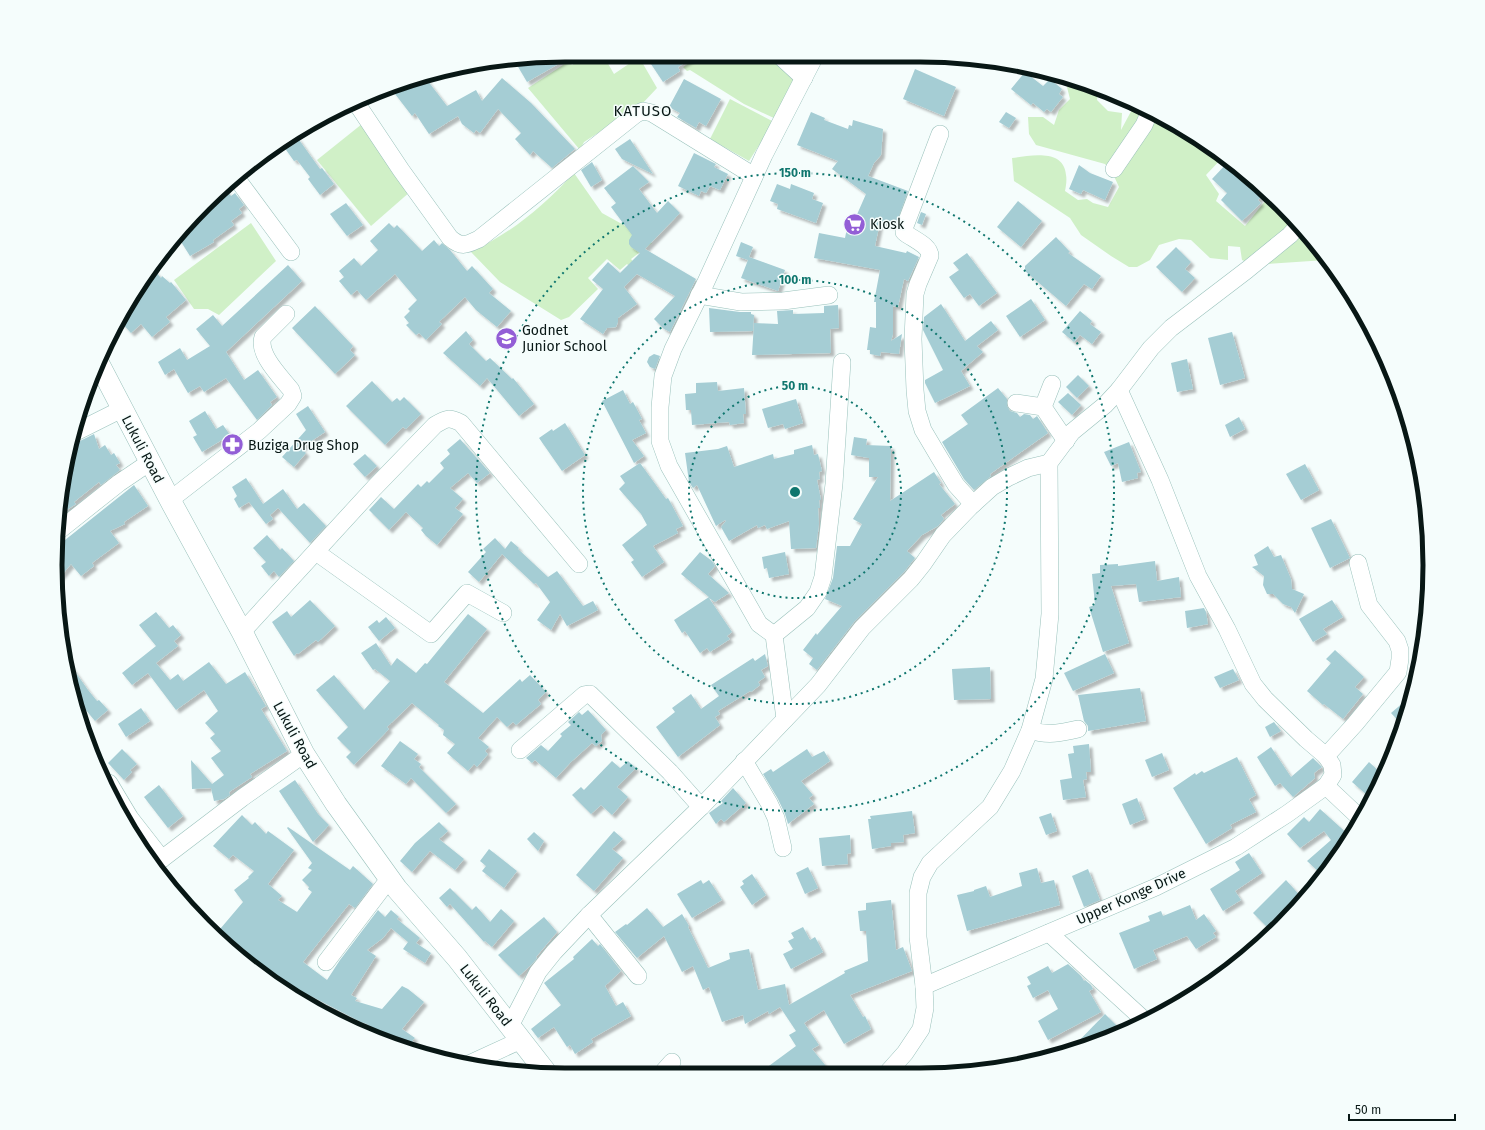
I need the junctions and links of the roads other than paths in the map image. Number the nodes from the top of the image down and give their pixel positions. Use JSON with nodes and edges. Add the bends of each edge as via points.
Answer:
{"nodes":[{"id":1,"x":787,"y":62,"type":"edge"},
{"id":2,"x":812,"y":62,"type":"edge"},
{"id":3,"x":804,"y":78,"type":"junction"},
{"id":4,"x":359,"y":107,"type":"edge"},
{"id":5,"x":1147,"y":117,"type":"edge"},
{"id":6,"x":940,"y":134,"type":"dead end"},
{"id":7,"x":1114,"y":169,"type":"dead end"},
{"id":8,"x":754,"y":176,"type":"junction"},
{"id":9,"x":240,"y":181,"type":"edge"},
{"id":10,"x":1295,"y":230,"type":"edge"},
{"id":11,"x":291,"y":252,"type":"dead end"},
{"id":12,"x":699,"y":296,"type":"junction"},
{"id":13,"x":829,"y":296,"type":"dead end"},
{"id":14,"x":286,"y":314,"type":"dead end"},
{"id":15,"x":842,"y":362,"type":"dead end"},
{"id":16,"x":102,"y":369,"type":"edge"},
{"id":17,"x":1052,"y":384,"type":"dead end"},
{"id":18,"x":1119,"y":390,"type":"junction"},
{"id":19,"x":1016,"y":403,"type":"dead end"},
{"id":20,"x":1043,"y":407,"type":"junction"},
{"id":21,"x":122,"y":409,"type":"junction"},
{"id":22,"x":81,"y":430,"type":"edge"},
{"id":23,"x":1066,"y":441,"type":"junction"},
{"id":24,"x":150,"y":462,"type":"junction"},
{"id":25,"x":1049,"y":463,"type":"junction"},
{"id":26,"x":170,"y":500,"type":"junction"},
{"id":27,"x":973,"y":504,"type":"junction"},
{"id":28,"x":63,"y":527,"type":"edge"},
{"id":29,"x":316,"y":552,"type":"junction"},
{"id":30,"x":1358,"y":563,"type":"dead end"},
{"id":31,"x":579,"y":564,"type":"dead end"},
{"id":32,"x":503,"y":613,"type":"dead end"},
{"id":33,"x":242,"y":632,"type":"junction"},
{"id":34,"x":774,"y":635,"type":"junction"},
{"id":35,"x":785,"y":720,"type":"junction"},
{"id":36,"x":1078,"y":729,"type":"dead end"},
{"id":37,"x":1030,"y":730,"type":"junction"},
{"id":38,"x":520,"y":750,"type":"dead end"},
{"id":39,"x":304,"y":754,"type":"junction"},
{"id":40,"x":1326,"y":756,"type":"junction"},
{"id":41,"x":744,"y":761,"type":"junction"},
{"id":42,"x":1326,"y":786,"type":"junction"},
{"id":43,"x":701,"y":807,"type":"junction"},
{"id":44,"x":1357,"y":815,"type":"edge"},
{"id":45,"x":783,"y":848,"type":"dead end"},
{"id":46,"x":159,"y":861,"type":"edge"},
{"id":47,"x":389,"y":879,"type":"junction"},
{"id":48,"x":589,"y":915,"type":"junction"},
{"id":49,"x":1049,"y":933,"type":"junction"},
{"id":50,"x":326,"y":962,"type":"dead end"},
{"id":51,"x":638,"y":976,"type":"dead end"},
{"id":52,"x":924,"y":986,"type":"junction"},
{"id":53,"x":1140,"y":1017,"type":"edge"},
{"id":54,"x":516,"y":1033,"type":"junction"},
{"id":55,"x":475,"y":1059,"type":"edge"},
{"id":56,"x":541,"y":1067,"type":"edge"},
{"id":57,"x":892,"y":1068,"type":"edge"}],
"edges":[{"from":1,"to":3,"type":"street"},
{"from":2,"to":3,"type":"street"},
{"from":3,"to":8,"type":"street"},
{"from":4,"to":8,"type":"street","via":[[450,238],[458,244],[467,245],[479,239],[643,110],[652,113]]},
{"from":5,"to":7,"type":"street"},
{"from":6,"to":27,"type":"street","via":[[904,232],[930,252],[915,294],[915,390],[917,411],[923,430],[956,485]]},
{"from":8,"to":12,"type":"street"},
{"from":9,"to":11,"type":"street"},
{"from":10,"to":18,"type":"street","via":[[1171,328],[1151,348]]},
{"from":12,"to":13,"type":"street","via":[[741,302]]},
{"from":12,"to":34,"type":"street","via":[[663,376],[660,441],[669,466],[759,624]]},
{"from":14,"to":26,"type":"street","via":[[261,342],[264,355],[293,396],[288,404],[250,438]]},
{"from":15,"to":34,"type":"street","via":[[834,484],[823,577],[818,592],[807,608]]},
{"from":16,"to":21,"type":"street","name":"Lukuli Road"},
{"from":17,"to":20,"type":"street"},
{"from":18,"to":23,"type":"street","via":[[1072,432]]},
{"from":18,"to":40,"type":"street","via":[[1160,480],[1198,576],[1253,684],[1265,699]]},
{"from":19,"to":20,"type":"street"},
{"from":20,"to":23,"type":"street"},
{"from":21,"to":22,"type":"street"},
{"from":21,"to":24,"type":"street","name":"Lukuli Road"},
{"from":23,"to":25,"type":"street"},
{"from":24,"to":26,"type":"street","name":"Lukuli Road"},
{"from":24,"to":28,"type":"street"},
{"from":25,"to":27,"type":"street","via":[[1009,476]]},
{"from":25,"to":37,"type":"street","via":[[1050,614],[1044,679]]},
{"from":26,"to":33,"type":"street","name":"Lukuli Road"},
{"from":27,"to":35,"type":"street","via":[[943,535],[911,579],[862,628],[818,685]]},
{"from":29,"to":31,"type":"street","via":[[435,424],[451,418],[461,423]]},
{"from":29,"to":32,"type":"street","via":[[431,634],[467,593]]},
{"from":29,"to":33,"type":"street"},
{"from":30,"to":40,"type":"street","via":[[1369,605],[1397,641],[1400,650],[1398,672]]},
{"from":33,"to":39,"type":"street","name":"Lukuli Road"},
{"from":34,"to":35,"type":"street"},
{"from":35,"to":41,"type":"street"},
{"from":36,"to":37,"type":"street","via":[[1041,734]]},
{"from":37,"to":52,"type":"street","via":[[1012,771],[990,808],[930,863],[922,877],[918,893],[918,937]]},
{"from":38,"to":43,"type":"street","via":[[584,695],[590,694],[670,772]]},
{"from":39,"to":46,"type":"street"},
{"from":39,"to":47,"type":"street","name":"Lukuli Road"},
{"from":40,"to":42,"type":"street","via":[[1332,765],[1334,775]]},
{"from":41,"to":43,"type":"street"},
{"from":41,"to":45,"type":"street","via":[[776,818]]},
{"from":42,"to":44,"type":"street"},
{"from":42,"to":49,"type":"street","name":"Upper Konge Drive","via":[[1236,847],[1156,887]]},
{"from":43,"to":48,"type":"street"},
{"from":47,"to":50,"type":"street"},
{"from":47,"to":54,"type":"street","name":"Lukuli Road","via":[[457,958]]},
{"from":48,"to":51,"type":"street"},
{"from":48,"to":54,"type":"street","via":[[538,972]]},
{"from":49,"to":52,"type":"street","name":"Upper Konge Drive"},
{"from":49,"to":53,"type":"street"},
{"from":52,"to":57,"type":"street","via":[[921,1029]]},
{"from":54,"to":55,"type":"street"},
{"from":54,"to":56,"type":"street","name":"Lukuli Road"}]}
